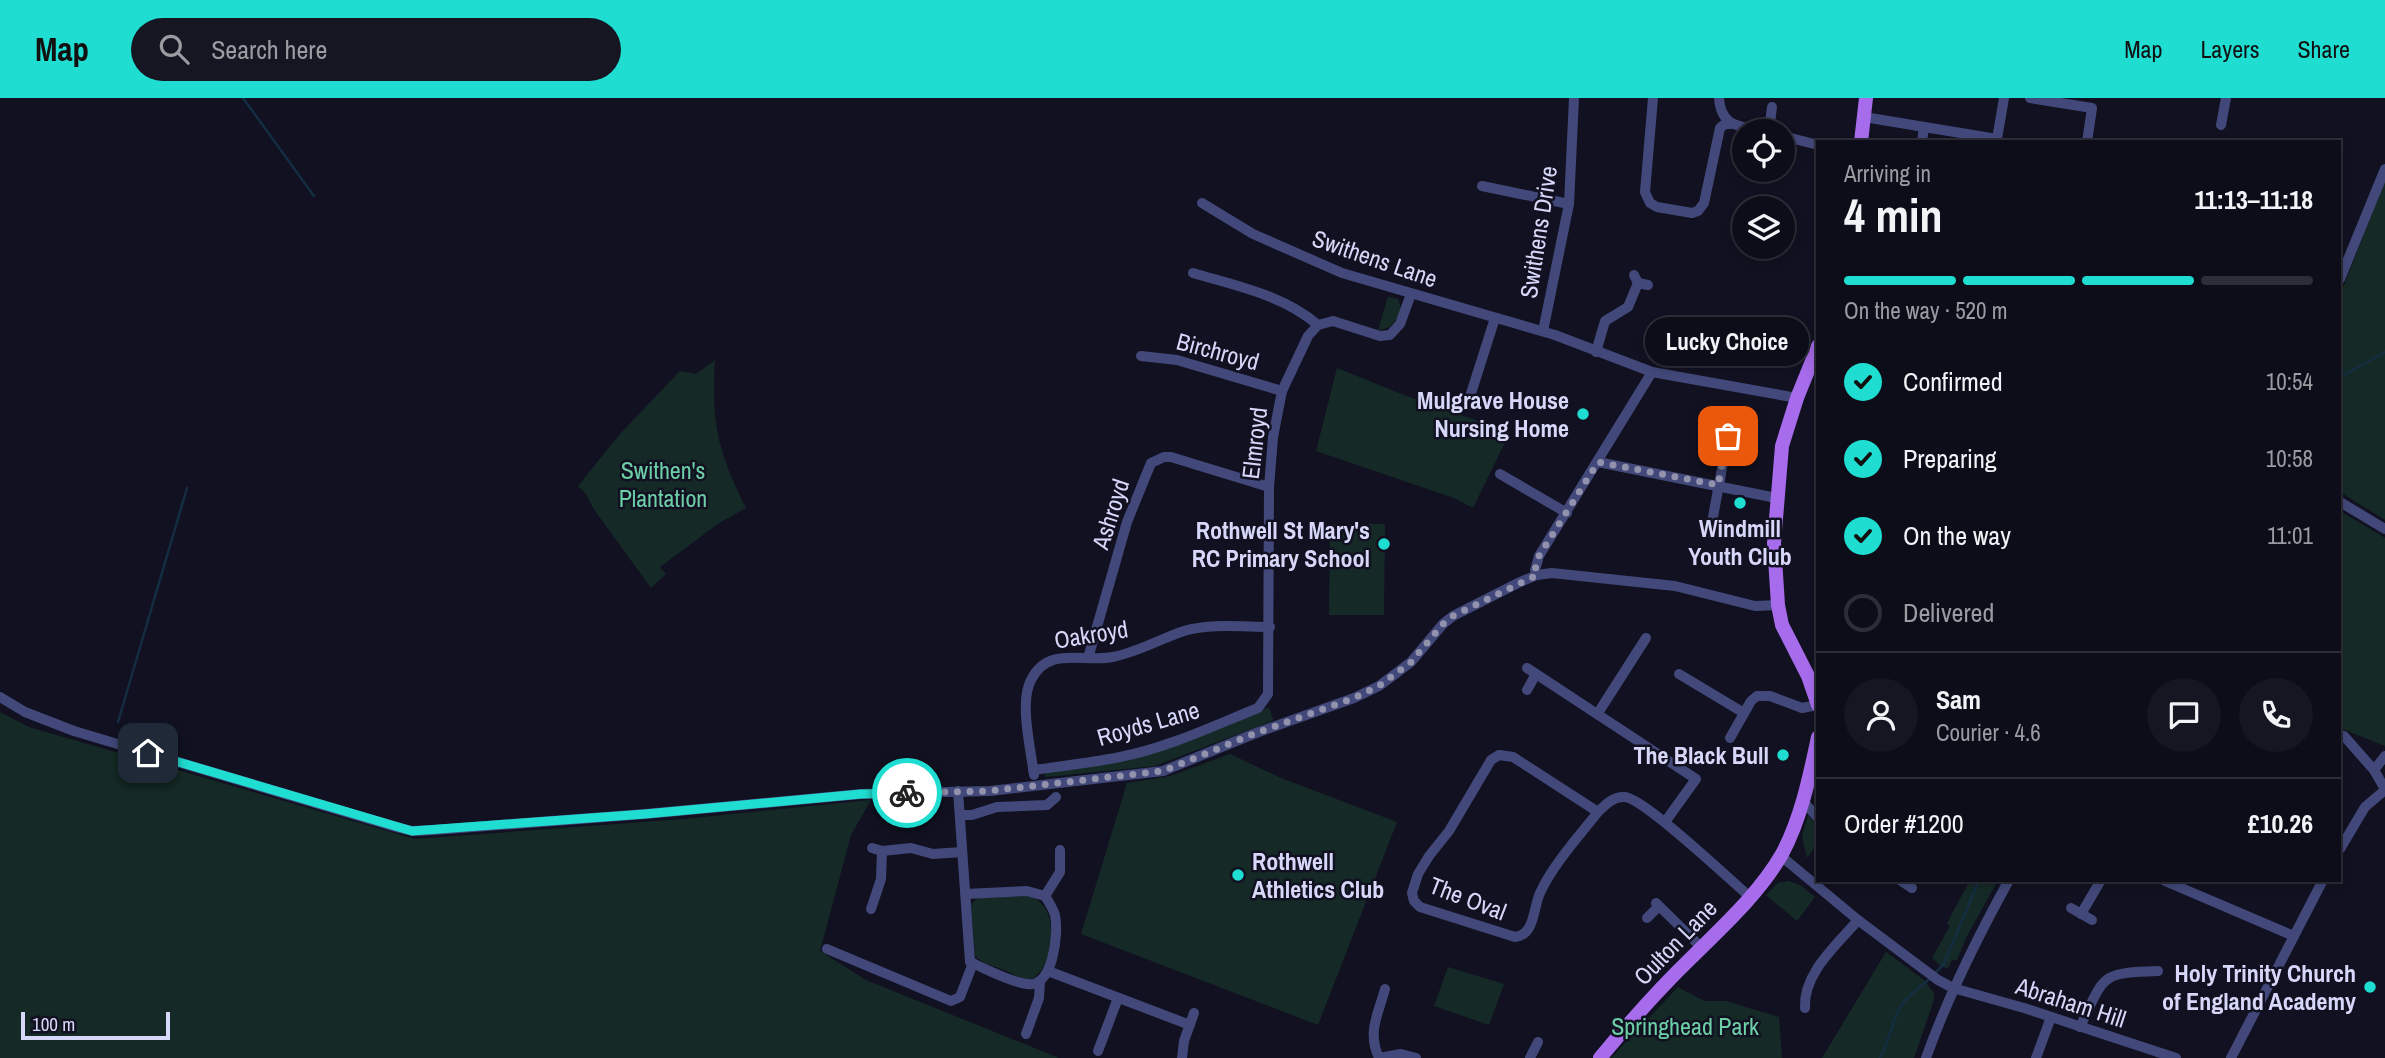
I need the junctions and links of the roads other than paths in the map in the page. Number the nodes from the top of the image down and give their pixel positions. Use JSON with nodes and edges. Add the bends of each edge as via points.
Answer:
{"nodes":[{"id":1,"x":1574,"y":98,"type":"edge"},
{"id":2,"x":1653,"y":98,"type":"edge"},
{"id":3,"x":1867,"y":98,"type":"edge"},
{"id":4,"x":2004,"y":98,"type":"edge"},
{"id":5,"x":2030,"y":98,"type":"edge"},
{"id":6,"x":2226,"y":98,"type":"edge"},
{"id":7,"x":1718,"y":99,"type":"edge"},
{"id":8,"x":2093,"y":103,"type":"edge"},
{"id":9,"x":1772,"y":107,"type":"dead end"},
{"id":10,"x":1864,"y":117,"type":"junction"},
{"id":11,"x":1770,"y":119,"type":"edge"},
{"id":12,"x":2219,"y":119,"type":"dead end"},
{"id":13,"x":1731,"y":124,"type":"joint"},
{"id":14,"x":1924,"y":127,"type":"junction"},
{"id":15,"x":1795,"y":139,"type":"edge"},
{"id":16,"x":1861,"y":140,"type":"edge"},
{"id":17,"x":1922,"y":140,"type":"edge"},
{"id":18,"x":1997,"y":140,"type":"edge"},
{"id":19,"x":2087,"y":140,"type":"edge"},
{"id":20,"x":1816,"y":144,"type":"edge"},
{"id":21,"x":2385,"y":169,"type":"edge"},
{"id":22,"x":1482,"y":186,"type":"dead end"},
{"id":23,"x":1202,"y":203,"type":"dead end"},
{"id":24,"x":1569,"y":204,"type":"junction"},
{"id":25,"x":2344,"y":258,"type":"edge"},
{"id":26,"x":1193,"y":273,"type":"dead end"},
{"id":27,"x":1640,"y":281,"type":"dead end"},
{"id":28,"x":1411,"y":294,"type":"junction"},
{"id":29,"x":1495,"y":318,"type":"junction"},
{"id":30,"x":1318,"y":325,"type":"junction"},
{"id":31,"x":1543,"y":331,"type":"junction"},
{"id":32,"x":1596,"y":352,"type":"junction"},
{"id":33,"x":1816,"y":352,"type":"edge"},
{"id":34,"x":1141,"y":356,"type":"dead end"},
{"id":35,"x":1652,"y":372,"type":"junction"},
{"id":36,"x":1282,"y":391,"type":"junction"},
{"id":37,"x":1797,"y":398,"type":"junction"},
{"id":38,"x":1468,"y":407,"type":"dead end"},
{"id":39,"x":1728,"y":436,"type":"dead end"},
{"id":40,"x":1598,"y":462,"type":"junction"},
{"id":41,"x":1500,"y":474,"type":"dead end"},
{"id":42,"x":1718,"y":485,"type":"junction"},
{"id":43,"x":1269,"y":487,"type":"junction"},
{"id":44,"x":1776,"y":498,"type":"junction"},
{"id":45,"x":2341,"y":503,"type":"edge"},
{"id":46,"x":1567,"y":513,"type":"junction"},
{"id":47,"x":2385,"y":529,"type":"edge"},
{"id":48,"x":1710,"y":533,"type":"dead end"},
{"id":49,"x":1537,"y":575,"type":"junction"},
{"id":50,"x":1778,"y":605,"type":"junction"},
{"id":51,"x":1270,"y":627,"type":"junction"},
{"id":52,"x":1646,"y":638,"type":"dead end"},
{"id":53,"x":1088,"y":658,"type":"junction"},
{"id":54,"x":1679,"y":674,"type":"dead end"},
{"id":55,"x":1527,"y":690,"type":"dead end"},
{"id":56,"x":0,"y":697,"type":"edge"},
{"id":57,"x":1267,"y":698,"type":"joint"},
{"id":58,"x":1816,"y":699,"type":"edge"},
{"id":59,"x":1816,"y":705,"type":"edge"},
{"id":60,"x":1598,"y":713,"type":"junction"},
{"id":61,"x":1744,"y":713,"type":"junction"},
{"id":62,"x":2341,"y":735,"type":"edge"},
{"id":63,"x":1730,"y":738,"type":"dead end"},
{"id":64,"x":1816,"y":745,"type":"edge"},
{"id":65,"x":2385,"y":756,"type":"edge"},
{"id":66,"x":1033,"y":770,"type":"junction"},
{"id":67,"x":2374,"y":770,"type":"junction"},
{"id":68,"x":1035,"y":785,"type":"junction"},
{"id":69,"x":2385,"y":789,"type":"edge"},
{"id":70,"x":958,"y":792,"type":"junction"},
{"id":71,"x":1056,"y":797,"type":"dead end"},
{"id":72,"x":1802,"y":800,"type":"junction"},
{"id":73,"x":1598,"y":813,"type":"junction"},
{"id":74,"x":960,"y":816,"type":"junction"},
{"id":75,"x":1816,"y":816,"type":"edge"},
{"id":76,"x":1665,"y":822,"type":"junction"},
{"id":77,"x":2344,"y":832,"type":"edge"},
{"id":78,"x":1060,"y":850,"type":"dead end"},
{"id":79,"x":962,"y":852,"type":"junction"},
{"id":80,"x":1781,"y":856,"type":"junction"},
{"id":81,"x":1903,"y":882,"type":"edge"},
{"id":82,"x":2008,"y":882,"type":"edge"},
{"id":83,"x":2099,"y":882,"type":"edge"},
{"id":84,"x":2167,"y":882,"type":"edge"},
{"id":85,"x":2322,"y":882,"type":"edge"},
{"id":86,"x":1912,"y":888,"type":"dead end"},
{"id":87,"x":965,"y":894,"type":"junction"},
{"id":88,"x":1045,"y":895,"type":"junction"},
{"id":89,"x":1749,"y":896,"type":"junction"},
{"id":90,"x":871,"y":909,"type":"dead end"},
{"id":91,"x":1647,"y":918,"type":"dead end"},
{"id":92,"x":1858,"y":920,"type":"junction"},
{"id":93,"x":2092,"y":920,"type":"dead end"},
{"id":94,"x":2294,"y":936,"type":"junction"},
{"id":95,"x":1702,"y":947,"type":"junction"},
{"id":96,"x":827,"y":949,"type":"dead end"},
{"id":97,"x":973,"y":963,"type":"junction"},
{"id":98,"x":1048,"y":971,"type":"junction"},
{"id":99,"x":2158,"y":971,"type":"dead end"},
{"id":100,"x":1040,"y":981,"type":"junction"},
{"id":101,"x":1953,"y":988,"type":"junction"},
{"id":102,"x":1385,"y":989,"type":"dead end"},
{"id":103,"x":1118,"y":998,"type":"junction"},
{"id":104,"x":1804,"y":1008,"type":"dead end"},
{"id":105,"x":1194,"y":1013,"type":"dead end"},
{"id":106,"x":2051,"y":1017,"type":"junction"},
{"id":107,"x":1189,"y":1025,"type":"junction"},
{"id":108,"x":2080,"y":1027,"type":"junction"},
{"id":109,"x":1026,"y":1034,"type":"dead end"},
{"id":110,"x":1540,"y":1043,"type":"dead end"},
{"id":111,"x":1098,"y":1051,"type":"dead end"},
{"id":112,"x":2147,"y":1054,"type":"edge"},
{"id":113,"x":1182,"y":1058,"type":"edge"},
{"id":114,"x":1379,"y":1058,"type":"edge"},
{"id":115,"x":1416,"y":1058,"type":"edge"},
{"id":116,"x":1530,"y":1058,"type":"edge"},
{"id":117,"x":1600,"y":1058,"type":"edge"},
{"id":118,"x":1926,"y":1058,"type":"edge"},
{"id":119,"x":2036,"y":1058,"type":"edge"},
{"id":120,"x":2176,"y":1058,"type":"edge"},
{"id":121,"x":2231,"y":1058,"type":"edge"}],
"edges":[{"from":1,"to":24,"type":"street","name":"Swithens Drive"},
{"from":2,"to":13,"type":"street","via":[[1646,198],[1657,206],[1692,213],[1701,208],[1700,193],[1720,128]]},
{"from":3,"to":10,"type":"main road"},
{"from":4,"to":18,"type":"street"},
{"from":5,"to":8,"type":"street"},
{"from":6,"to":12,"type":"street"},
{"from":7,"to":13,"type":"street"},
{"from":8,"to":19,"type":"street"},
{"from":9,"to":11,"type":"street"},
{"from":10,"to":14,"type":"street"},
{"from":10,"to":16,"type":"main road"},
{"from":14,"to":17,"type":"street"},
{"from":14,"to":18,"type":"street"},
{"from":15,"to":20,"type":"street"},
{"from":21,"to":25,"type":"street"},
{"from":22,"to":24,"type":"street"},
{"from":23,"to":28,"type":"street","name":"Swithens Lane","via":[[1253,233],[1342,273]]},
{"from":24,"to":31,"type":"street","name":"Swithens Drive"},
{"from":26,"to":30,"type":"street","via":[[1267,294]]},
{"from":27,"to":32,"type":"street","via":[[1628,307],[1605,321]]},
{"from":28,"to":29,"type":"street","name":"Swithens Lane"},
{"from":28,"to":30,"type":"street","via":[[1400,324],[1390,335],[1333,321]]},
{"from":29,"to":31,"type":"street","name":"Swithens Lane"},
{"from":29,"to":38,"type":"street"},
{"from":30,"to":36,"type":"street","name":"Elmroyd"},
{"from":31,"to":32,"type":"street","name":"Swithens Lane"},
{"from":32,"to":35,"type":"street","name":"Swithens Lane"},
{"from":33,"to":37,"type":"main road"},
{"from":34,"to":36,"type":"street","name":"Birchroyd","via":[[1177,360]]},
{"from":35,"to":37,"type":"street","name":"Swithens Lane"},
{"from":35,"to":40,"type":"street"},
{"from":36,"to":43,"type":"street","name":"Elmroyd"},
{"from":37,"to":44,"type":"main road","via":[[1782,446]]},
{"from":39,"to":42,"type":"street"},
{"from":40,"to":42,"type":"street"},
{"from":40,"to":46,"type":"street"},
{"from":41,"to":46,"type":"street"},
{"from":42,"to":44,"type":"street"},
{"from":42,"to":48,"type":"street"},
{"from":43,"to":51,"type":"street","name":"Elmroyd"},
{"from":43,"to":53,"type":"street","name":"Ashroyd","via":[[1171,457],[1151,463],[1127,522]]},
{"from":44,"to":50,"type":"main road","via":[[1773,544]]},
{"from":45,"to":47,"type":"street"},
{"from":46,"to":49,"type":"street","via":[[1539,556]]},
{"from":49,"to":50,"type":"street","name":"Royds Lane","via":[[1663,584],[1748,605]]},
{"from":49,"to":68,"type":"street","name":"Royds Lane","via":[[1453,616],[1397,674],[1354,698],[1163,771]]},
{"from":50,"to":58,"type":"main road","via":[[1782,625]]},
{"from":51,"to":53,"type":"street","name":"Oakroyd","via":[[1186,630],[1123,654]]},
{"from":51,"to":57,"type":"street","name":"Elmroyd"},
{"from":52,"to":60,"type":"street"},
{"from":53,"to":66,"type":"street","name":"Oakroyd","via":[[1056,658],[1041,666],[1031,679],[1026,696]]},
{"from":54,"to":61,"type":"street"},
{"from":55,"to":60,"type":"street","via":[[1532,671]]},
{"from":56,"to":70,"type":"street","name":"Royds Lane","via":[[74,731],[412,831],[861,794]]},
{"from":57,"to":66,"type":"street","name":"Royds Lane","via":[[1258,708],[1164,745],[1121,757]]},
{"from":59,"to":61,"type":"street","via":[[1802,708],[1762,694]]},
{"from":60,"to":76,"type":"street","via":[[1700,782]]},
{"from":61,"to":63,"type":"street"},
{"from":62,"to":67,"type":"street"},
{"from":64,"to":72,"type":"main road","name":"Oulton Lane"},
{"from":65,"to":67,"type":"street"},
{"from":66,"to":68,"type":"street","name":"Oakroyd"},
{"from":67,"to":69,"type":"street"},
{"from":68,"to":70,"type":"street","name":"Royds Lane"},
{"from":69,"to":77,"type":"street"},
{"from":70,"to":74,"type":"street"},
{"from":71,"to":74,"type":"street","via":[[1047,805],[997,807]]},
{"from":72,"to":75,"type":"street"},
{"from":72,"to":80,"type":"main road","name":"Oulton Lane"},
{"from":73,"to":73,"type":"street","name":"The Oval","via":[[1545,883],[1524,935],[1515,937],[1420,907],[1414,901],[1412,893],[1423,864],[1449,831],[1491,760],[1499,755],[1513,757]]},
{"from":73,"to":76,"type":"street","name":"The Oval","via":[[1613,799],[1627,797]]},
{"from":74,"to":79,"type":"street"},
{"from":76,"to":89,"type":"street","name":"The Oval"},
{"from":78,"to":88,"type":"street","via":[[1060,872]]},
{"from":79,"to":87,"type":"street"},
{"from":79,"to":90,"type":"street","via":[[877,850],[881,878]]},
{"from":80,"to":89,"type":"main road","name":"Oulton Lane"},
{"from":80,"to":92,"type":"street","name":"Abraham Hill"},
{"from":81,"to":86,"type":"street"},
{"from":82,"to":101,"type":"street"},
{"from":83,"to":93,"type":"street","via":[[2076,911]]},
{"from":84,"to":94,"type":"street"},
{"from":85,"to":94,"type":"street"},
{"from":87,"to":88,"type":"street","via":[[1027,891]]},
{"from":87,"to":97,"type":"street"},
{"from":88,"to":98,"type":"street","via":[[1055,913],[1056,929]]},
{"from":89,"to":95,"type":"main road","name":"Oulton Lane"},
{"from":91,"to":95,"type":"street","via":[[1658,904]]},
{"from":92,"to":101,"type":"street","name":"Abraham Hill"},
{"from":92,"to":104,"type":"street","via":[[1809,980]]},
{"from":94,"to":121,"type":"street"},
{"from":95,"to":117,"type":"main road","name":"Oulton Lane"},
{"from":96,"to":97,"type":"street","via":[[961,1003]]},
{"from":97,"to":100,"type":"street","via":[[1028,985]]},
{"from":98,"to":100,"type":"street"},
{"from":98,"to":103,"type":"street"},
{"from":99,"to":108,"type":"street","via":[[2107,978]]},
{"from":100,"to":109,"type":"street"},
{"from":101,"to":106,"type":"street","name":"Abraham Hill"},
{"from":101,"to":118,"type":"street"},
{"from":102,"to":114,"type":"street","via":[[1372,1033]]},
{"from":103,"to":107,"type":"street"},
{"from":103,"to":111,"type":"street"},
{"from":105,"to":107,"type":"street"},
{"from":106,"to":108,"type":"street","name":"Abraham Hill"},
{"from":106,"to":119,"type":"street"},
{"from":107,"to":113,"type":"street"},
{"from":108,"to":112,"type":"street","name":"Abraham Hill"},
{"from":110,"to":116,"type":"street"},
{"from":112,"to":120,"type":"street","name":"Abraham Hill"},
{"from":114,"to":115,"type":"street","via":[[1401,1054]]}]}
